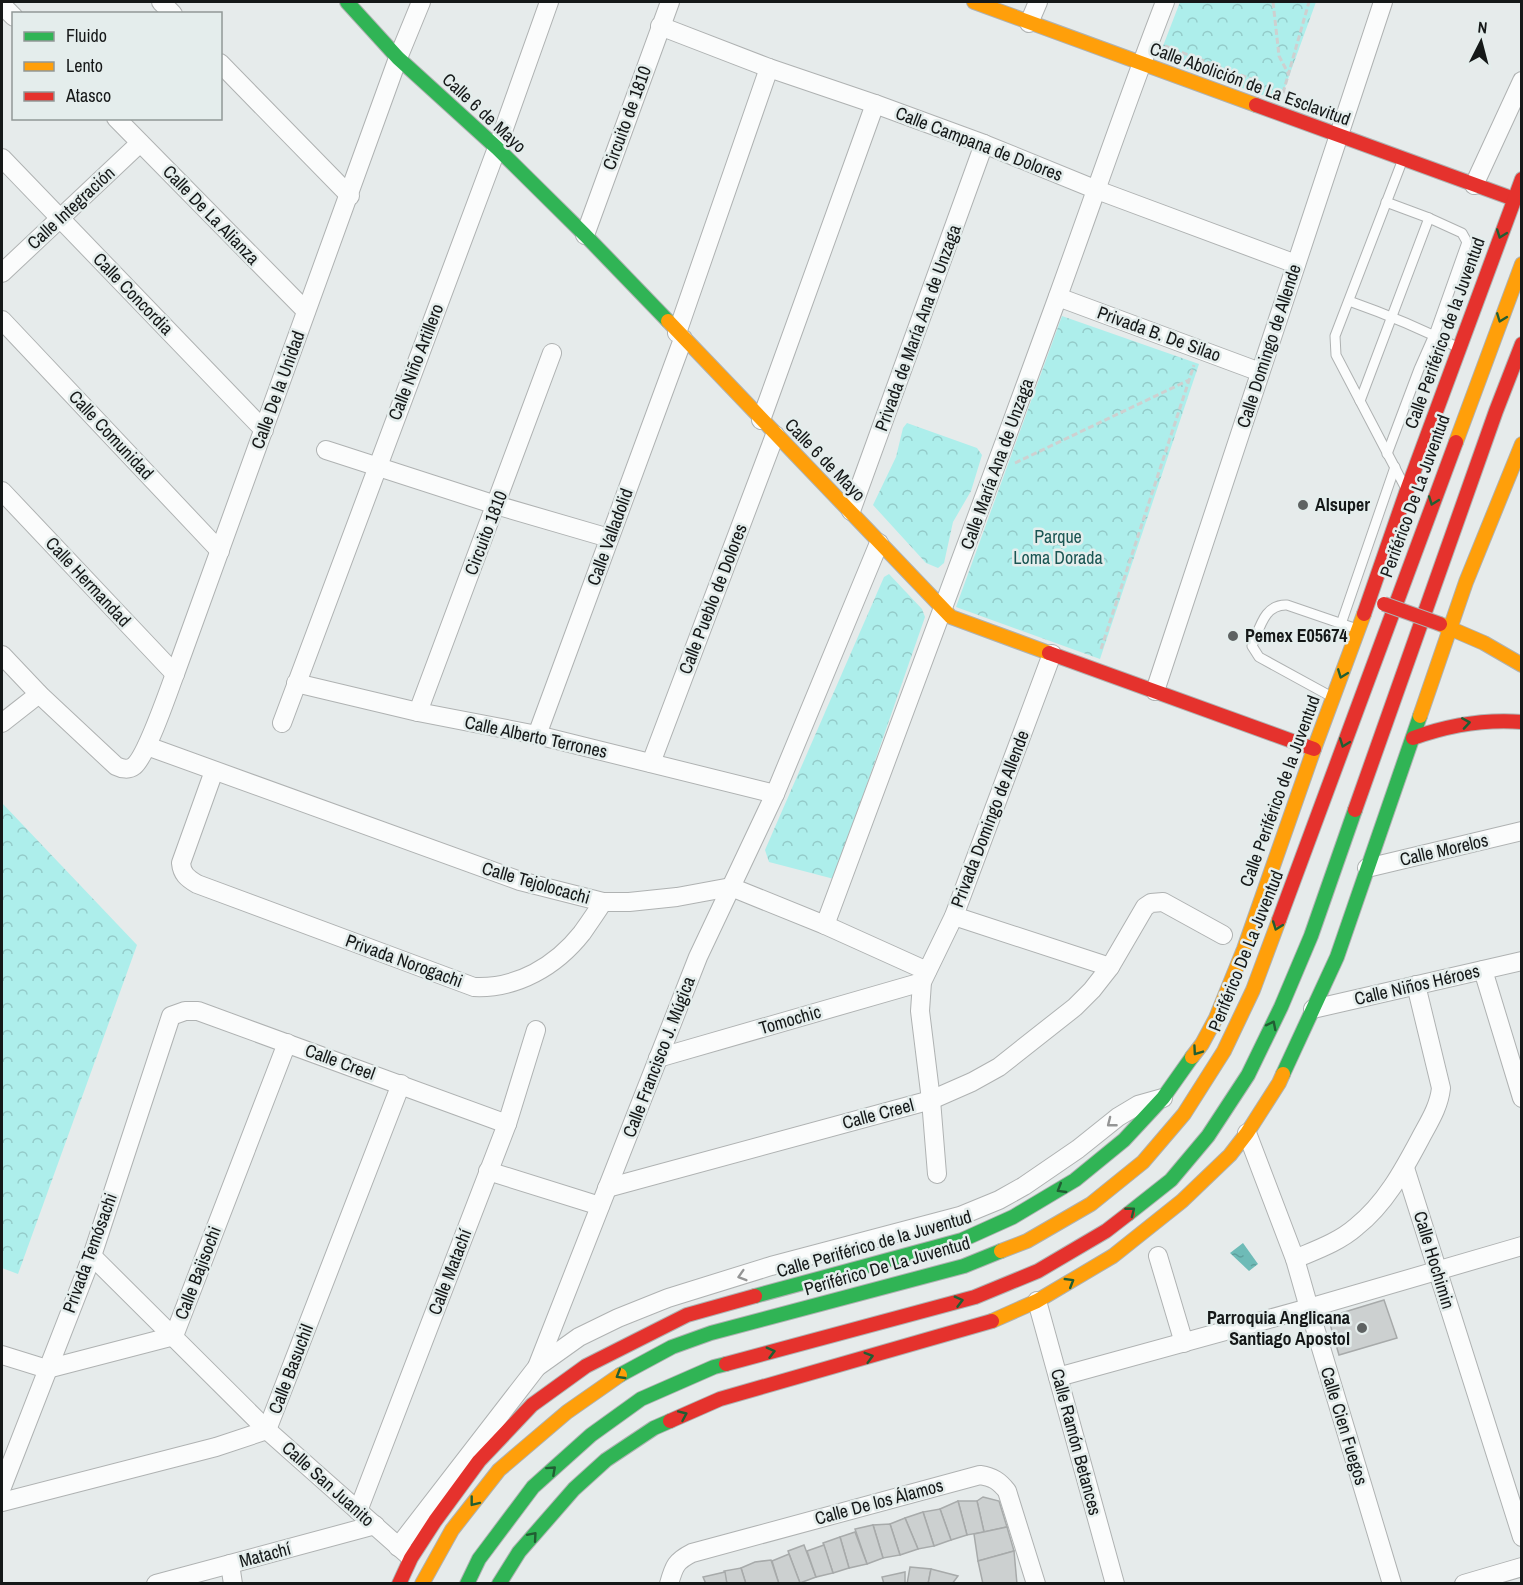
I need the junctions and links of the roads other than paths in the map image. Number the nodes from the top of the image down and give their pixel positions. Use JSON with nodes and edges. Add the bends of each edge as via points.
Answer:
{"nodes":[{"id":1,"x":346,"y":2,"type":"edge"},
{"id":2,"x":421,"y":2,"type":"edge"},
{"id":3,"x":549,"y":2,"type":"edge"},
{"id":4,"x":669,"y":2,"type":"edge"},
{"id":5,"x":974,"y":2,"type":"edge"},
{"id":6,"x":1038,"y":2,"type":"edge"},
{"id":7,"x":1165,"y":2,"type":"edge"},
{"id":8,"x":1383,"y":2,"type":"edge"},
{"id":9,"x":1029,"y":23,"type":"junction"},
{"id":10,"x":660,"y":26,"type":"junction"},
{"id":11,"x":398,"y":58,"type":"junction"},
{"id":12,"x":1141,"y":63,"type":"junction"},
{"id":13,"x":222,"y":65,"type":"edge"},
{"id":14,"x":768,"y":68,"type":"junction"},
{"id":15,"x":1521,"y":81,"type":"edge"},
{"id":16,"x":874,"y":104,"type":"junction"},
{"id":17,"x":118,"y":120,"type":"edge"},
{"id":18,"x":1339,"y":135,"type":"junction"},
{"id":19,"x":140,"y":142,"type":"junction"},
{"id":20,"x":984,"y":144,"type":"junction"},
{"id":21,"x":496,"y":148,"type":"junction"},
{"id":22,"x":2,"y":158,"type":"edge"},
{"id":23,"x":1403,"y":159,"type":"junction"},
{"id":24,"x":1521,"y":179,"type":"edge"},
{"id":25,"x":1474,"y":185,"type":"junction"},
{"id":26,"x":1097,"y":190,"type":"junction"},
{"id":27,"x":350,"y":196,"type":"junction"},
{"id":28,"x":1514,"y":199,"type":"junction"},
{"id":29,"x":1386,"y":202,"type":"junction"},
{"id":30,"x":60,"y":217,"type":"junction"},
{"id":31,"x":1429,"y":218,"type":"junction"},
{"id":32,"x":585,"y":235,"type":"junction"},
{"id":33,"x":1296,"y":264,"type":"junction"},
{"id":34,"x":1521,"y":264,"type":"edge"},
{"id":35,"x":2,"y":273,"type":"edge"},
{"id":36,"x":1058,"y":297,"type":"junction"},
{"id":37,"x":1349,"y":301,"type":"junction"},
{"id":38,"x":306,"y":311,"type":"junction"},
{"id":39,"x":1391,"y":316,"type":"junction"},
{"id":40,"x":2,"y":320,"type":"edge"},
{"id":41,"x":1434,"y":335,"type":"junction"},
{"id":42,"x":680,"y":336,"type":"junction"},
{"id":43,"x":1521,"y":344,"type":"edge"},
{"id":44,"x":1460,"y":348,"type":"junction"},
{"id":45,"x":552,"y":353,"type":"dead end"},
{"id":46,"x":1260,"y":372,"type":"junction"},
{"id":47,"x":1360,"y":401,"type":"junction"},
{"id":48,"x":761,"y":420,"type":"junction"},
{"id":49,"x":264,"y":430,"type":"junction"},
{"id":50,"x":775,"y":435,"type":"junction"},
{"id":51,"x":1521,"y":444,"type":"edge"},
{"id":52,"x":326,"y":450,"type":"dead end"},
{"id":53,"x":1388,"y":454,"type":"junction"},
{"id":54,"x":1521,"y":465,"type":"edge"},
{"id":55,"x":378,"y":466,"type":"junction"},
{"id":56,"x":1395,"y":467,"type":"junction"},
{"id":57,"x":1521,"y":477,"type":"edge"},
{"id":58,"x":1407,"y":490,"type":"junction"},
{"id":59,"x":2,"y":491,"type":"edge"},
{"id":60,"x":496,"y":505,"type":"junction"},
{"id":61,"x":851,"y":511,"type":"junction"},
{"id":62,"x":609,"y":538,"type":"junction"},
{"id":63,"x":879,"y":543,"type":"junction"},
{"id":64,"x":220,"y":551,"type":"junction"},
{"id":65,"x":1369,"y":599,"type":"junction"},
{"id":66,"x":944,"y":610,"type":"junction"},
{"id":67,"x":1341,"y":624,"type":"junction"},
{"id":68,"x":1445,"y":626,"type":"junction"},
{"id":69,"x":1359,"y":630,"type":"junction"},
{"id":70,"x":1052,"y":654,"type":"junction"},
{"id":71,"x":2,"y":655,"type":"edge"},
{"id":72,"x":1521,"y":665,"type":"edge"},
{"id":73,"x":175,"y":674,"type":"junction"},
{"id":74,"x":296,"y":683,"type":"junction"},
{"id":75,"x":1155,"y":691,"type":"junction"},
{"id":76,"x":39,"y":694,"type":"junction"},
{"id":77,"x":1332,"y":698,"type":"junction"},
{"id":78,"x":418,"y":712,"type":"junction"},
{"id":79,"x":2,"y":723,"type":"edge"},
{"id":80,"x":282,"y":723,"type":"dead end"},
{"id":81,"x":1521,"y":723,"type":"edge"},
{"id":82,"x":537,"y":735,"type":"junction"},
{"id":83,"x":1413,"y":738,"type":"junction"},
{"id":84,"x":147,"y":746,"type":"junction"},
{"id":85,"x":1314,"y":749,"type":"junction"},
{"id":86,"x":651,"y":763,"type":"junction"},
{"id":87,"x":214,"y":771,"type":"junction"},
{"id":88,"x":775,"y":794,"type":"junction"},
{"id":89,"x":1521,"y":831,"type":"edge"},
{"id":90,"x":1367,"y":868,"type":"junction"},
{"id":91,"x":731,"y":887,"type":"junction"},
{"id":92,"x":603,"y":902,"type":"junction"},
{"id":93,"x":954,"y":916,"type":"junction"},
{"id":94,"x":825,"y":925,"type":"junction"},
{"id":95,"x":1223,"y":935,"type":"dead end"},
{"id":96,"x":1521,"y":961,"type":"edge"},
{"id":97,"x":1110,"y":967,"type":"junction"},
{"id":98,"x":1483,"y":970,"type":"junction"},
{"id":99,"x":925,"y":976,"type":"junction"},
{"id":100,"x":1416,"y":985,"type":"junction"},
{"id":101,"x":1313,"y":1009,"type":"junction"},
{"id":102,"x":171,"y":1016,"type":"joint"},
{"id":103,"x":536,"y":1030,"type":"dead end"},
{"id":104,"x":287,"y":1043,"type":"junction"},
{"id":105,"x":658,"y":1058,"type":"junction"},
{"id":106,"x":401,"y":1084,"type":"junction"},
{"id":107,"x":1163,"y":1098,"type":"junction"},
{"id":108,"x":1521,"y":1098,"type":"edge"},
{"id":109,"x":931,"y":1100,"type":"junction"},
{"id":110,"x":507,"y":1124,"type":"junction"},
{"id":111,"x":1247,"y":1132,"type":"junction"},
{"id":112,"x":1405,"y":1168,"type":"junction"},
{"id":113,"x":489,"y":1171,"type":"junction"},
{"id":114,"x":937,"y":1174,"type":"dead end"},
{"id":115,"x":1024,"y":1186,"type":"junction"},
{"id":116,"x":607,"y":1188,"type":"junction"},
{"id":117,"x":1035,"y":1204,"type":"junction"},
{"id":118,"x":600,"y":1206,"type":"junction"},
{"id":119,"x":1521,"y":1245,"type":"edge"},
{"id":120,"x":92,"y":1256,"type":"junction"},
{"id":121,"x":1158,"y":1256,"type":"dead end"},
{"id":122,"x":1295,"y":1259,"type":"junction"},
{"id":123,"x":1436,"y":1269,"type":"junction"},
{"id":124,"x":1037,"y":1301,"type":"junction"},
{"id":125,"x":1308,"y":1308,"type":"junction"},
{"id":126,"x":174,"y":1336,"type":"junction"},
{"id":127,"x":1184,"y":1343,"type":"junction"},
{"id":128,"x":2,"y":1355,"type":"edge"},
{"id":129,"x":537,"y":1367,"type":"junction"},
{"id":130,"x":47,"y":1369,"type":"junction"},
{"id":131,"x":1058,"y":1377,"type":"junction"},
{"id":132,"x":267,"y":1430,"type":"junction"},
{"id":133,"x":2,"y":1487,"type":"edge"},
{"id":134,"x":2,"y":1502,"type":"edge"},
{"id":135,"x":358,"y":1511,"type":"junction"},
{"id":136,"x":375,"y":1525,"type":"junction"},
{"id":137,"x":1521,"y":1536,"type":"edge"},
{"id":138,"x":405,"y":1552,"type":"junction"},
{"id":139,"x":230,"y":1564,"type":"junction"},
{"id":140,"x":1521,"y":1567,"type":"edge"},
{"id":141,"x":156,"y":1584,"type":"edge"},
{"id":142,"x":233,"y":1584,"type":"edge"},
{"id":143,"x":399,"y":1584,"type":"edge"},
{"id":144,"x":422,"y":1584,"type":"edge"},
{"id":145,"x":467,"y":1584,"type":"edge"},
{"id":146,"x":499,"y":1584,"type":"edge"},
{"id":147,"x":669,"y":1584,"type":"edge"},
{"id":148,"x":1036,"y":1584,"type":"edge"},
{"id":149,"x":1115,"y":1584,"type":"edge"},
{"id":150,"x":1392,"y":1584,"type":"edge"},
{"id":151,"x":1464,"y":1584,"type":"edge"}],
"edges":[{"from":1,"to":11,"type":"main road","name":"Calle 6 de Mayo"},
{"from":2,"to":11,"type":"street","name":"Calle De la Unidad"},
{"from":3,"to":21,"type":"street","name":"Calle Niño Artillero"},
{"from":4,"to":10,"type":"street","name":"Circuito de 1810"},
{"from":5,"to":9,"type":"main road","name":"Calle Abolición de La Esclavitud"},
{"from":6,"to":9,"type":"street"},
{"from":7,"to":12,"type":"street","name":"Calle María Ana de Unzaga"},
{"from":8,"to":18,"type":"street","name":"Calle Domingo de Allende"},
{"from":9,"to":12,"type":"main road","name":"Calle Abolición de La Esclavitud"},
{"from":10,"to":14,"type":"street","name":"Calle Campana de Dolores"},
{"from":10,"to":32,"type":"street","name":"Circuito de 1810"},
{"from":11,"to":21,"type":"main road","name":"Calle 6 de Mayo"},
{"from":11,"to":27,"type":"street","name":"Calle De la Unidad"},
{"from":12,"to":18,"type":"main road","name":"Calle Abolición de La Esclavitud"},
{"from":12,"to":26,"type":"street","name":"Calle María Ana de Unzaga"},
{"from":13,"to":27,"type":"street"},
{"from":14,"to":16,"type":"street","name":"Calle Campana de Dolores"},
{"from":14,"to":42,"type":"street","name":"Calle Valladolid"},
{"from":15,"to":25,"type":"street"},
{"from":16,"to":20,"type":"street","name":"Calle Campana de Dolores"},
{"from":16,"to":48,"type":"street"},
{"from":17,"to":19,"type":"street","name":"Calle De La Alianza"},
{"from":18,"to":23,"type":"main road","name":"Calle Abolición de La Esclavitud"},
{"from":18,"to":33,"type":"street","name":"Calle Domingo de Allende"},
{"from":19,"to":30,"type":"street","name":"Calle Integración"},
{"from":19,"to":38,"type":"street","name":"Calle De La Alianza"},
{"from":20,"to":26,"type":"street","name":"Calle Campana de Dolores"},
{"from":20,"to":61,"type":"street","name":"Privada de María Ana de Unzaga"},
{"from":21,"to":32,"type":"main road","name":"Calle 6 de Mayo"},
{"from":21,"to":55,"type":"street","name":"Calle Niño Artillero"},
{"from":22,"to":30,"type":"street","name":"Calle Concordia"},
{"from":23,"to":25,"type":"main road","name":"Calle Abolición de La Esclavitud"},
{"from":23,"to":29,"type":"lane"},
{"from":24,"to":28,"type":"main road","name":"Calle Periférico de la Juventud"},
{"from":25,"to":28,"type":"main road","name":"Calle Abolición de La Esclavitud"},
{"from":26,"to":33,"type":"street","name":"Calle Campana de Dolores"},
{"from":26,"to":36,"type":"street","name":"Calle María Ana de Unzaga"},
{"from":27,"to":38,"type":"street","name":"Calle De la Unidad"},
{"from":28,"to":44,"type":"main road","name":"Calle Periférico de la Juventud","one_way":true},
{"from":29,"to":31,"type":"lane"},
{"from":29,"to":37,"type":"lane"},
{"from":30,"to":35,"type":"street","name":"Calle Integración"},
{"from":30,"to":49,"type":"street","name":"Calle Concordia"},
{"from":31,"to":39,"type":"lane"},
{"from":31,"to":41,"type":"lane","via":[[1462,233],[1467,242]]},
{"from":32,"to":42,"type":"main road","name":"Calle 6 de Mayo"},
{"from":33,"to":46,"type":"street","name":"Calle Domingo de Allende"},
{"from":34,"to":144,"type":"main road","name":"Periférico De La Juventud","one_way":true,"via":[[1252,990],[1224,1052],[1184,1114],[1143,1162],[1091,1204],[1027,1241],[964,1266],[711,1333],[672,1347],[617,1377],[567,1412],[499,1470],[452,1530]]},
{"from":36,"to":46,"type":"street","name":"Privada B. De Silao"},
{"from":36,"to":66,"type":"street","name":"Calle María Ana de Unzaga"},
{"from":37,"to":39,"type":"lane"},
{"from":37,"to":47,"type":"lane","via":[[1334,349]]},
{"from":38,"to":49,"type":"street","name":"Calle De la Unidad"},
{"from":39,"to":41,"type":"lane"},
{"from":39,"to":47,"type":"lane"},
{"from":40,"to":64,"type":"street","name":"Calle Comunidad"},
{"from":41,"to":44,"type":"lane"},
{"from":41,"to":53,"type":"lane"},
{"from":42,"to":48,"type":"main road","name":"Calle 6 de Mayo"},
{"from":42,"to":62,"type":"street","name":"Calle Valladolid"},
{"from":145,"to":43,"type":"main road","one_way":true,"via":[[479,1559],[532,1487],[591,1435],[642,1399],[714,1367],[975,1297],[1038,1271],[1106,1231],[1171,1180],[1208,1136],[1248,1075],[1311,936]]},
{"from":44,"to":58,"type":"main road","name":"Calle Periférico de la Juventud"},
{"from":45,"to":60,"type":"street","name":"Circuito 1810"},
{"from":46,"to":75,"type":"street","name":"Calle Domingo de Allende"},
{"from":47,"to":53,"type":"lane"},
{"from":48,"to":50,"type":"main road","name":"Calle 6 de Mayo"},
{"from":49,"to":64,"type":"street","name":"Calle De la Unidad"},
{"from":50,"to":61,"type":"main road","name":"Calle 6 de Mayo"},
{"from":50,"to":86,"type":"street","name":"Calle Pueblo de Dolores"},
{"from":51,"to":68,"type":"main road"},
{"from":52,"to":55,"type":"street"},
{"from":53,"to":56,"type":"lane"},
{"from":54,"to":57,"type":"main road"},
{"from":55,"to":60,"type":"street"},
{"from":55,"to":74,"type":"street","name":"Calle Niño Artillero"},
{"from":56,"to":58,"type":"lane"},
{"from":56,"to":67,"type":"lane"},
{"from":58,"to":65,"type":"main road","name":"Calle Periférico de la Juventud"},
{"from":59,"to":73,"type":"street","name":"Calle Hermandad"},
{"from":60,"to":62,"type":"street"},
{"from":60,"to":78,"type":"street","name":"Circuito 1810"},
{"from":61,"to":63,"type":"main road","name":"Calle 6 de Mayo"},
{"from":62,"to":82,"type":"street","name":"Calle Valladolid"},
{"from":63,"to":66,"type":"main road","name":"Calle 6 de Mayo"},
{"from":63,"to":88,"type":"street","name":"Calle Francisco J. Múgica"},
{"from":64,"to":73,"type":"street","name":"Calle De la Unidad"},
{"from":65,"to":68,"type":"main road","bridge":true},
{"from":65,"to":69,"type":"main road","name":"Calle Periférico de la Juventud"},
{"from":66,"to":70,"type":"main road","name":"Calle 6 de Mayo","via":[[951,617]]},
{"from":66,"to":94,"type":"street","name":"Calle María Ana de Unzaga"},
{"from":67,"to":69,"type":"lane"},
{"from":67,"to":77,"type":"lane","via":[[1281,605],[1267,612],[1252,646],[1259,657]]},
{"from":68,"to":72,"type":"main road"},
{"from":68,"to":83,"type":"main road"},
{"from":69,"to":77,"type":"main road","name":"Calle Periférico de la Juventud","one_way":true},
{"from":70,"to":75,"type":"main road","name":"Calle 6 de Mayo"},
{"from":70,"to":93,"type":"street","name":"Privada Domingo de Allende"},
{"from":71,"to":76,"type":"street"},
{"from":73,"to":84,"type":"street","name":"Calle De la Unidad"},
{"from":74,"to":78,"type":"street","name":"Calle Alberto Terrones"},
{"from":74,"to":80,"type":"street","name":"Calle Niño Artillero"},
{"from":75,"to":85,"type":"main road","name":"Calle 6 de Mayo"},
{"from":76,"to":79,"type":"street"},
{"from":76,"to":84,"type":"street","name":"Calle De la Unidad","via":[[123,768],[135,766]]},
{"from":77,"to":85,"type":"main road","name":"Calle Periférico de la Juventud"},
{"from":78,"to":82,"type":"street","name":"Calle Alberto Terrones"},
{"from":83,"to":81,"type":"main road","one_way":true,"via":[[1442,727],[1472,722]]},
{"from":82,"to":86,"type":"street","name":"Calle Alberto Terrones"},
{"from":83,"to":90,"type":"main road"},
{"from":84,"to":87,"type":"street","name":"Calle Tejolocachi"},
{"from":85,"to":107,"type":"main road","name":"Calle Periférico de la Juventud","one_way":true,"via":[[1244,950],[1216,1018]]},
{"from":86,"to":88,"type":"street","name":"Calle Alberto Terrones"},
{"from":87,"to":92,"type":"street","name":"Calle Tejolocachi","via":[[520,881]]},
{"from":87,"to":92,"type":"street","name":"Privada Norogachi","via":[[182,863],[184,875],[197,884],[474,987],[507,984],[545,967],[567,950]]},
{"from":88,"to":91,"type":"street","name":"Calle Francisco J. Múgica"},
{"from":89,"to":90,"type":"street","name":"Calle Morelos"},
{"from":90,"to":101,"type":"main road","via":[[1337,957]]},
{"from":91,"to":92,"type":"street","name":"Calle Tejolocachi","via":[[677,897]]},
{"from":91,"to":94,"type":"street"},
{"from":91,"to":105,"type":"street","name":"Calle Francisco J. Múgica"},
{"from":93,"to":97,"type":"street"},
{"from":93,"to":99,"type":"street","name":"Privada Domingo de Allende"},
{"from":94,"to":99,"type":"street"},
{"from":95,"to":97,"type":"street","name":"Calle Creel","via":[[1163,902],[1151,903]]},
{"from":96,"to":98,"type":"street","name":"Calle Niños Héroes"},
{"from":97,"to":109,"type":"street","name":"Calle Creel","via":[[1075,1007],[999,1067]]},
{"from":98,"to":100,"type":"street","name":"Calle Niños Héroes"},
{"from":98,"to":108,"type":"street"},
{"from":99,"to":105,"type":"street","name":"Tomochic"},
{"from":99,"to":109,"type":"street","via":[[920,1011]]},
{"from":100,"to":101,"type":"street","name":"Calle Niños Héroes"},
{"from":100,"to":112,"type":"street","via":[[1441,1088],[1434,1113]]},
{"from":101,"to":111,"type":"main road","via":[[1279,1083]]},
{"from":102,"to":104,"type":"street","name":"Calle Creel","via":[[198,1011]]},
{"from":102,"to":120,"type":"street","name":"Privada Temósachi"},
{"from":103,"to":110,"type":"street","name":"Calle Matachí"},
{"from":104,"to":106,"type":"street","name":"Calle Creel"},
{"from":104,"to":126,"type":"street","name":"Calle Bajisochi"},
{"from":105,"to":116,"type":"street","name":"Calle Francisco J. Múgica"},
{"from":106,"to":110,"type":"street","name":"Calle Creel"},
{"from":106,"to":132,"type":"street","name":"Calle Basuchil"},
{"from":107,"to":115,"type":"street","one_way":true,"via":[[1138,1105],[1118,1117]]},
{"from":107,"to":117,"type":"main road","name":"Calle Periférico de la Juventud","one_way":true,"via":[[1124,1140],[1075,1180]]},
{"from":109,"to":114,"type":"street"},
{"from":109,"to":116,"type":"street","name":"Calle Creel"},
{"from":110,"to":113,"type":"street","name":"Calle Matachí"},
{"from":111,"to":122,"type":"street","name":"Calle Cien Fuegos"},
{"from":124,"to":111,"type":"main road","one_way":true,"via":[[1113,1256],[1182,1201],[1230,1155]]},
{"from":112,"to":122,"type":"street","via":[[1378,1206],[1355,1228],[1329,1245]]},
{"from":112,"to":123,"type":"street","name":"Calle Hochimin"},
{"from":113,"to":118,"type":"street"},
{"from":113,"to":135,"type":"street","name":"Calle Matachí"},
{"from":115,"to":117,"type":"street"},
{"from":115,"to":129,"type":"street","one_way":true,"via":[[960,1216],[668,1298],[579,1337]]},
{"from":116,"to":118,"type":"street","name":"Calle Francisco J. Múgica"},
{"from":117,"to":138,"type":"main road","name":"Calle Periférico de la Juventud","via":[[962,1240],[687,1315],[586,1366],[532,1405],[479,1461],[435,1521]]},
{"from":118,"to":129,"type":"street","name":"Calle Francisco J. Múgica"},
{"from":119,"to":123,"type":"street"},
{"from":120,"to":126,"type":"street","name":"Calle San Juanito"},
{"from":120,"to":130,"type":"street","name":"Privada Temósachi"},
{"from":121,"to":127,"type":"street"},
{"from":122,"to":125,"type":"street","name":"Calle Cien Fuegos"},
{"from":123,"to":125,"type":"street"},
{"from":123,"to":137,"type":"street","name":"Calle Hochimin"},
{"from":124,"to":131,"type":"street","name":"Calle Ramón Betances"},
{"from":146,"to":124,"type":"main road","one_way":true,"via":[[519,1552],[574,1489],[606,1460],[654,1428],[720,1399],[991,1322]]},
{"from":125,"to":127,"type":"street"},
{"from":125,"to":150,"type":"street","name":"Calle Cien Fuegos"},
{"from":126,"to":130,"type":"street","name":"Calle Bajisochi"},
{"from":126,"to":132,"type":"street","name":"Calle San Juanito"},
{"from":127,"to":131,"type":"street"},
{"from":128,"to":130,"type":"street"},
{"from":129,"to":138,"type":"street","name":"Calle Francisco J. Múgica"},
{"from":130,"to":133,"type":"street","name":"Privada Temósachi"},
{"from":131,"to":149,"type":"street","name":"Calle Ramón Betances"},
{"from":132,"to":134,"type":"street","name":"Calle Basuchil","via":[[216,1447]]},
{"from":132,"to":135,"type":"street","name":"Calle San Juanito"},
{"from":135,"to":136,"type":"street","name":"Calle San Juanito"},
{"from":136,"to":138,"type":"street","name":"Calle San Juanito"},
{"from":136,"to":139,"type":"street","name":"Matachí"},
{"from":138,"to":143,"type":"main road","name":"Calle Periférico de la Juventud"},
{"from":139,"to":141,"type":"street","name":"Matachí"},
{"from":139,"to":142,"type":"street"},
{"from":140,"to":151,"type":"street"},
{"from":147,"to":148,"type":"street","name":"Calle De los Álamos","via":[[676,1563],[692,1553],[980,1475],[993,1477],[1007,1491]]}]}
